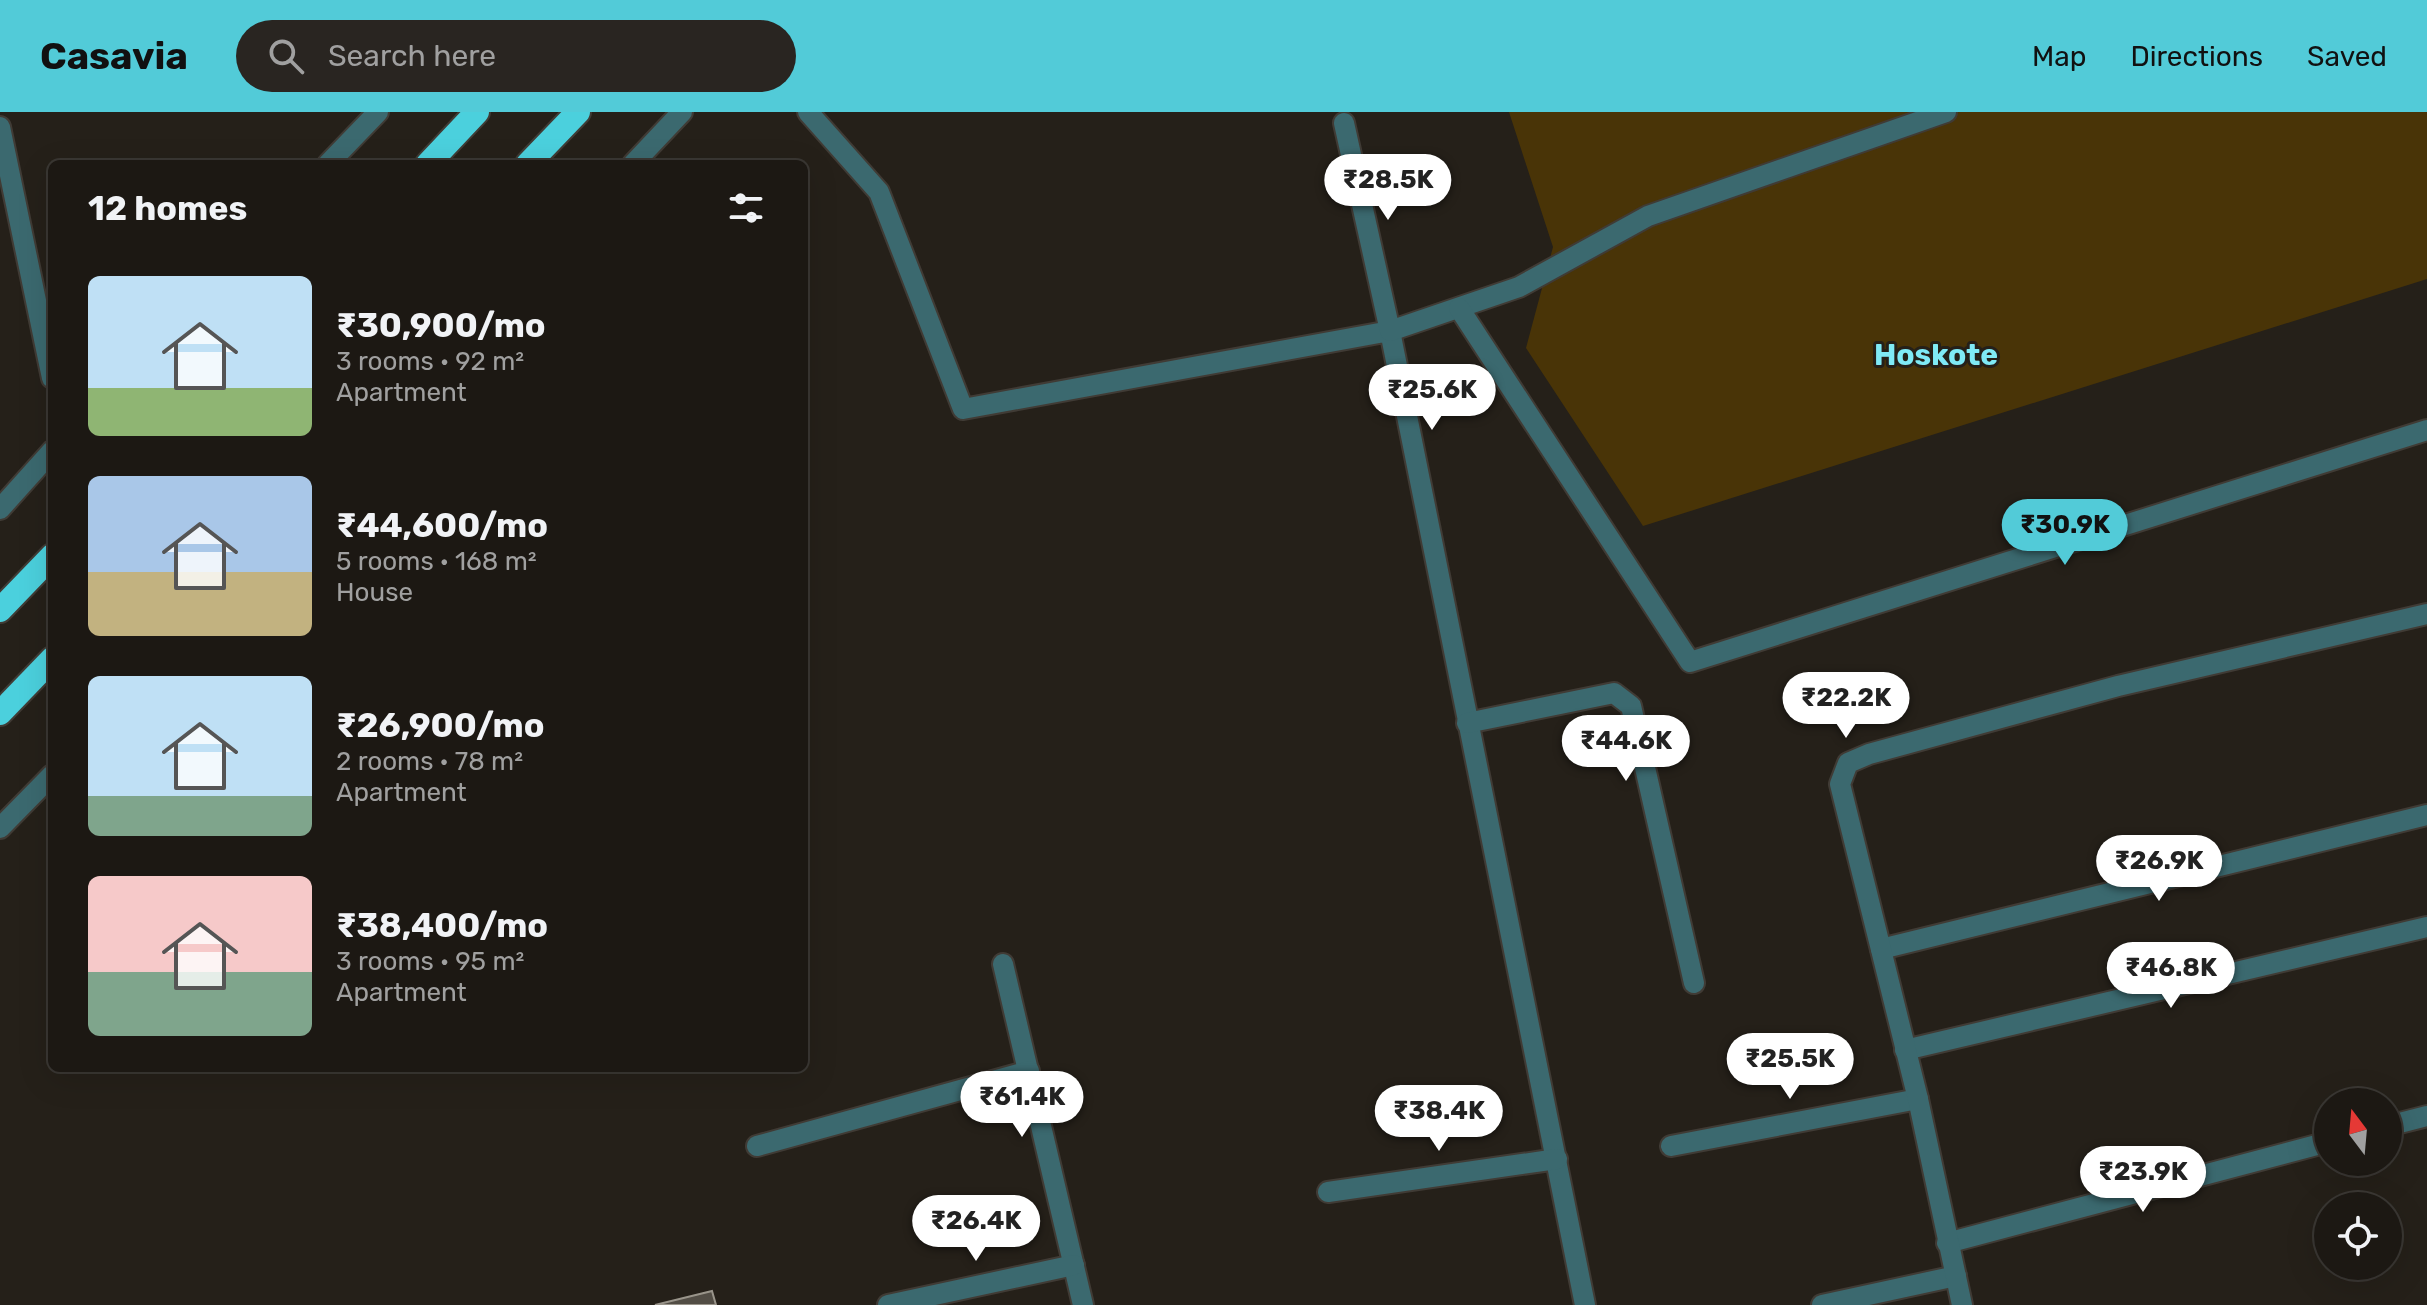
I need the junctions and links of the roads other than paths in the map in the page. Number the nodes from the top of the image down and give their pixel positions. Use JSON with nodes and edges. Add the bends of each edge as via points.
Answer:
{"nodes":[{"id":1,"x":378,"y":112,"type":"edge"},
{"id":2,"x":477,"y":112,"type":"edge"},
{"id":3,"x":578,"y":112,"type":"edge"},
{"id":4,"x":682,"y":112,"type":"edge"},
{"id":5,"x":808,"y":112,"type":"edge"},
{"id":6,"x":1946,"y":112,"type":"edge"},
{"id":7,"x":1344,"y":123,"type":"dead end"},
{"id":8,"x":0,"y":127,"type":"edge"},
{"id":9,"x":332,"y":160,"type":"edge"},
{"id":10,"x":432,"y":160,"type":"edge"},
{"id":11,"x":532,"y":160,"type":"edge"},
{"id":12,"x":637,"y":160,"type":"edge"},
{"id":13,"x":1459,"y":308,"type":"junction"},
{"id":14,"x":1390,"y":331,"type":"junction"},
{"id":15,"x":48,"y":359,"type":"edge"},
{"id":16,"x":2427,"y":430,"type":"edge"},
{"id":17,"x":48,"y":455,"type":"edge"},
{"id":18,"x":0,"y":509,"type":"edge"},
{"id":19,"x":48,"y":560,"type":"edge"},
{"id":20,"x":0,"y":610,"type":"edge"},
{"id":21,"x":2427,"y":614,"type":"edge"},
{"id":22,"x":48,"y":663,"type":"edge"},
{"id":23,"x":0,"y":713,"type":"edge"},
{"id":24,"x":1467,"y":723,"type":"junction"},
{"id":25,"x":48,"y":779,"type":"edge"},
{"id":26,"x":2427,"y":815,"type":"edge"},
{"id":27,"x":0,"y":828,"type":"edge"},
{"id":28,"x":2427,"y":927,"type":"edge"},
{"id":29,"x":1881,"y":949,"type":"junction"},
{"id":30,"x":1003,"y":964,"type":"dead end"},
{"id":31,"x":1694,"y":983,"type":"dead end"},
{"id":32,"x":1905,"y":1050,"type":"junction"},
{"id":33,"x":1029,"y":1071,"type":"junction"},
{"id":34,"x":1918,"y":1099,"type":"junction"},
{"id":35,"x":2427,"y":1116,"type":"edge"},
{"id":36,"x":2402,"y":1122,"type":"edge"},
{"id":37,"x":757,"y":1146,"type":"dead end"},
{"id":38,"x":1671,"y":1146,"type":"dead end"},
{"id":39,"x":2314,"y":1146,"type":"edge"},
{"id":40,"x":1557,"y":1159,"type":"junction"},
{"id":41,"x":1328,"y":1192,"type":"dead end"},
{"id":42,"x":1947,"y":1243,"type":"junction"},
{"id":43,"x":1074,"y":1265,"type":"junction"},
{"id":44,"x":1956,"y":1276,"type":"junction"},
{"id":45,"x":888,"y":1305,"type":"edge"},
{"id":46,"x":1083,"y":1305,"type":"edge"},
{"id":47,"x":1585,"y":1305,"type":"edge"},
{"id":48,"x":1822,"y":1305,"type":"edge"},
{"id":49,"x":1962,"y":1305,"type":"edge"}],
"edges":[{"from":1,"to":9,"type":"street"},
{"from":2,"to":10,"type":"highway"},
{"from":3,"to":11,"type":"highway"},
{"from":4,"to":12,"type":"street"},
{"from":5,"to":14,"type":"street","via":[[879,192],[963,409]]},
{"from":6,"to":13,"type":"street","via":[[1648,216],[1519,287]]},
{"from":7,"to":14,"type":"street"},
{"from":8,"to":15,"type":"street"},
{"from":13,"to":14,"type":"street"},
{"from":13,"to":16,"type":"street","via":[[1690,662]]},
{"from":14,"to":24,"type":"street"},
{"from":17,"to":18,"type":"street"},
{"from":19,"to":20,"type":"highway"},
{"from":21,"to":29,"type":"street","via":[[2118,686],[1848,763],[1840,784]]},
{"from":22,"to":23,"type":"highway"},
{"from":24,"to":31,"type":"street","via":[[1614,693],[1631,706]]},
{"from":24,"to":40,"type":"street"},
{"from":25,"to":27,"type":"street"},
{"from":26,"to":29,"type":"street"},
{"from":28,"to":32,"type":"street"},
{"from":29,"to":32,"type":"street"},
{"from":30,"to":33,"type":"street"},
{"from":32,"to":34,"type":"street"},
{"from":33,"to":37,"type":"street"},
{"from":33,"to":43,"type":"street"},
{"from":34,"to":38,"type":"street"},
{"from":34,"to":42,"type":"street"},
{"from":35,"to":36,"type":"street"},
{"from":39,"to":42,"type":"street"},
{"from":40,"to":41,"type":"street"},
{"from":40,"to":47,"type":"street"},
{"from":42,"to":44,"type":"street"},
{"from":43,"to":45,"type":"street"},
{"from":43,"to":46,"type":"street"},
{"from":44,"to":48,"type":"street"},
{"from":44,"to":49,"type":"street"}]}
